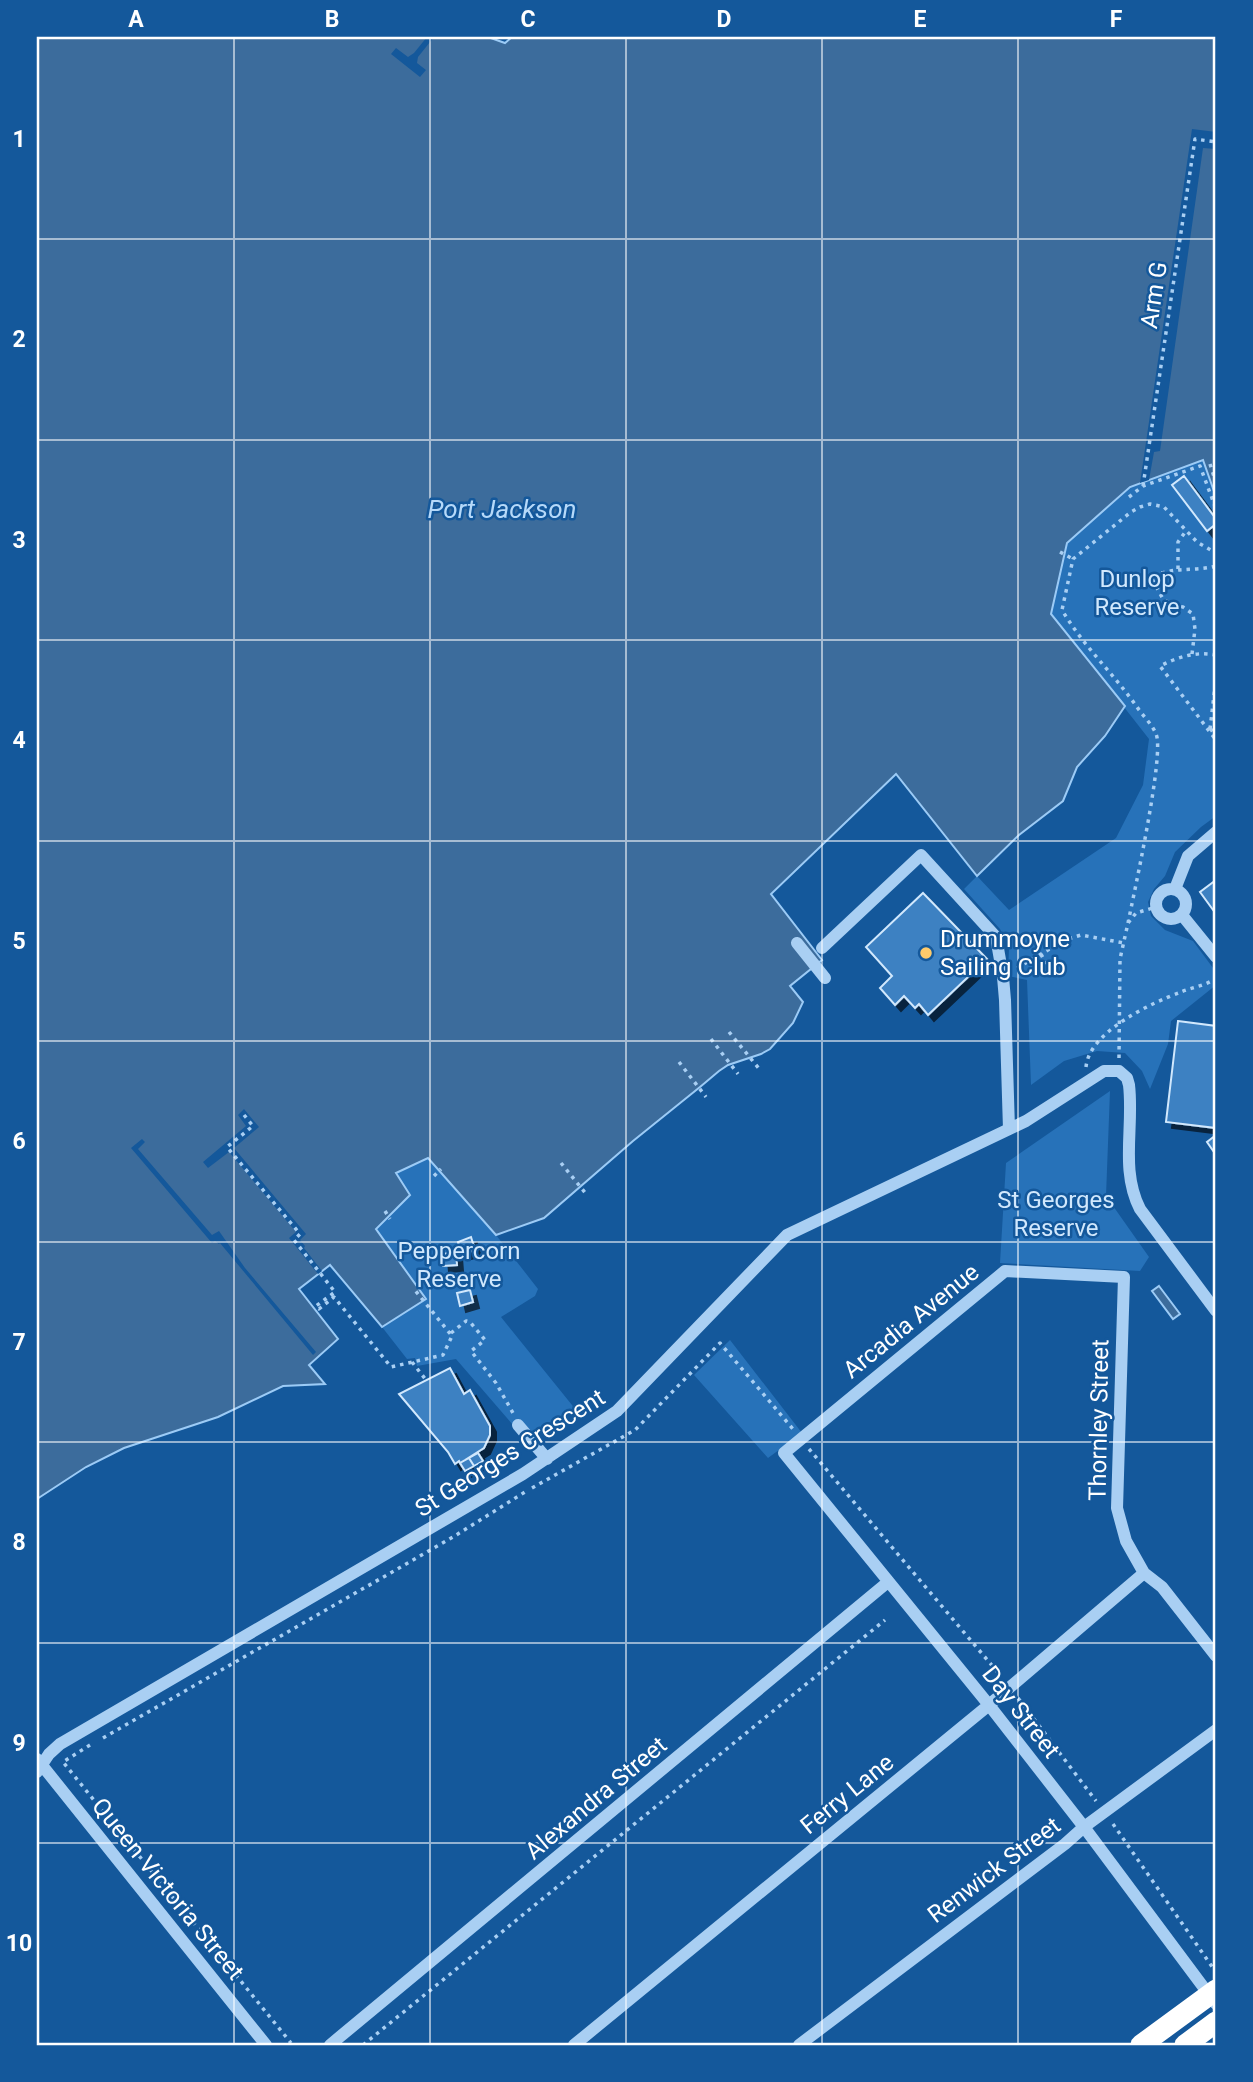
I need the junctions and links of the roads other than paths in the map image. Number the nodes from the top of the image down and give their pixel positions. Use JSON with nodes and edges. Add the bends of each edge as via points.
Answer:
{"nodes":[{"id":1,"x":1216,"y":832,"type":"edge"},
{"id":2,"x":1175,"y":889,"type":"junction"},
{"id":3,"x":1182,"y":915,"type":"junction"},
{"id":4,"x":797,"y":943,"type":"dead end"},
{"id":5,"x":822,"y":948,"type":"dead end"},
{"id":6,"x":1216,"y":957,"type":"edge"},
{"id":7,"x":825,"y":978,"type":"dead end"},
{"id":8,"x":1010,"y":1129,"type":"junction"},
{"id":9,"x":1124,"y":1277,"type":"joint"},
{"id":10,"x":1216,"y":1311,"type":"edge"},
{"id":11,"x":518,"y":1425,"type":"road end"},
{"id":12,"x":784,"y":1453,"type":"joint"},
{"id":13,"x":547,"y":1460,"type":"junction"},
{"id":14,"x":1144,"y":1573,"type":"junction"},
{"id":15,"x":888,"y":1582,"type":"junction"},
{"id":16,"x":1216,"y":1656,"type":"edge"},
{"id":17,"x":989,"y":1705,"type":"junction"},
{"id":18,"x":1216,"y":1730,"type":"edge"},
{"id":19,"x":38,"y":1765,"type":"edge"},
{"id":20,"x":1084,"y":1827,"type":"junction"},
{"id":21,"x":1214,"y":1996,"type":"edge"},
{"id":22,"x":1216,"y":2022,"type":"edge"},
{"id":23,"x":266,"y":2045,"type":"edge"},
{"id":24,"x":330,"y":2045,"type":"edge"},
{"id":25,"x":574,"y":2045,"type":"edge"},
{"id":26,"x":799,"y":2045,"type":"edge"},
{"id":27,"x":1141,"y":2045,"type":"edge"},
{"id":28,"x":1185,"y":2045,"type":"edge"}],
"edges":[{"from":1,"to":2,"type":"street","via":[[1188,856]]},
{"from":2,"to":3,"type":"street","via":[[1186,900]]},
{"from":2,"to":3,"type":"street","via":[[1164,890],[1156,907],[1167,919]]},
{"from":3,"to":6,"type":"street"},
{"from":4,"to":7,"type":"street"},
{"from":5,"to":8,"type":"street","via":[[920,855],[996,937],[1003,976]]},
{"from":8,"to":10,"type":"street","name":"St Georges Crescent","via":[[1104,1071],[1123,1074],[1130,1093],[1133,1196]]},
{"from":8,"to":13,"type":"street","name":"St Georges Crescent","via":[[787,1235],[617,1411]]},
{"from":9,"to":12,"type":"street","name":"Arcadia Avenue","via":[[1005,1271]]},
{"from":9,"to":14,"type":"street","name":"Thornley Street","via":[[1117,1508],[1126,1541]]},
{"from":11,"to":13,"type":"street"},
{"from":12,"to":15,"type":"street","name":"Day Street"},
{"from":13,"to":19,"type":"street","name":"St Georges Crescent","via":[[60,1744]]},
{"from":14,"to":16,"type":"street","name":"Thornley Street","via":[[1162,1587]]},
{"from":14,"to":17,"type":"street","name":"Ferry Lane"},
{"from":15,"to":17,"type":"street","name":"Day Street"},
{"from":15,"to":24,"type":"street","name":"Alexandra Street"},
{"from":17,"to":20,"type":"street","name":"Day Street"},
{"from":17,"to":25,"type":"street","name":"Ferry Lane"},
{"from":18,"to":20,"type":"street","name":"Renwick Street"},
{"from":19,"to":23,"type":"street","name":"Queen Victoria Street"},
{"from":20,"to":21,"type":"street","name":"Day Street"},
{"from":20,"to":26,"type":"street","name":"Renwick Street"},
{"from":21,"to":27,"type":"highway"},
{"from":22,"to":28,"type":"highway"}]}
